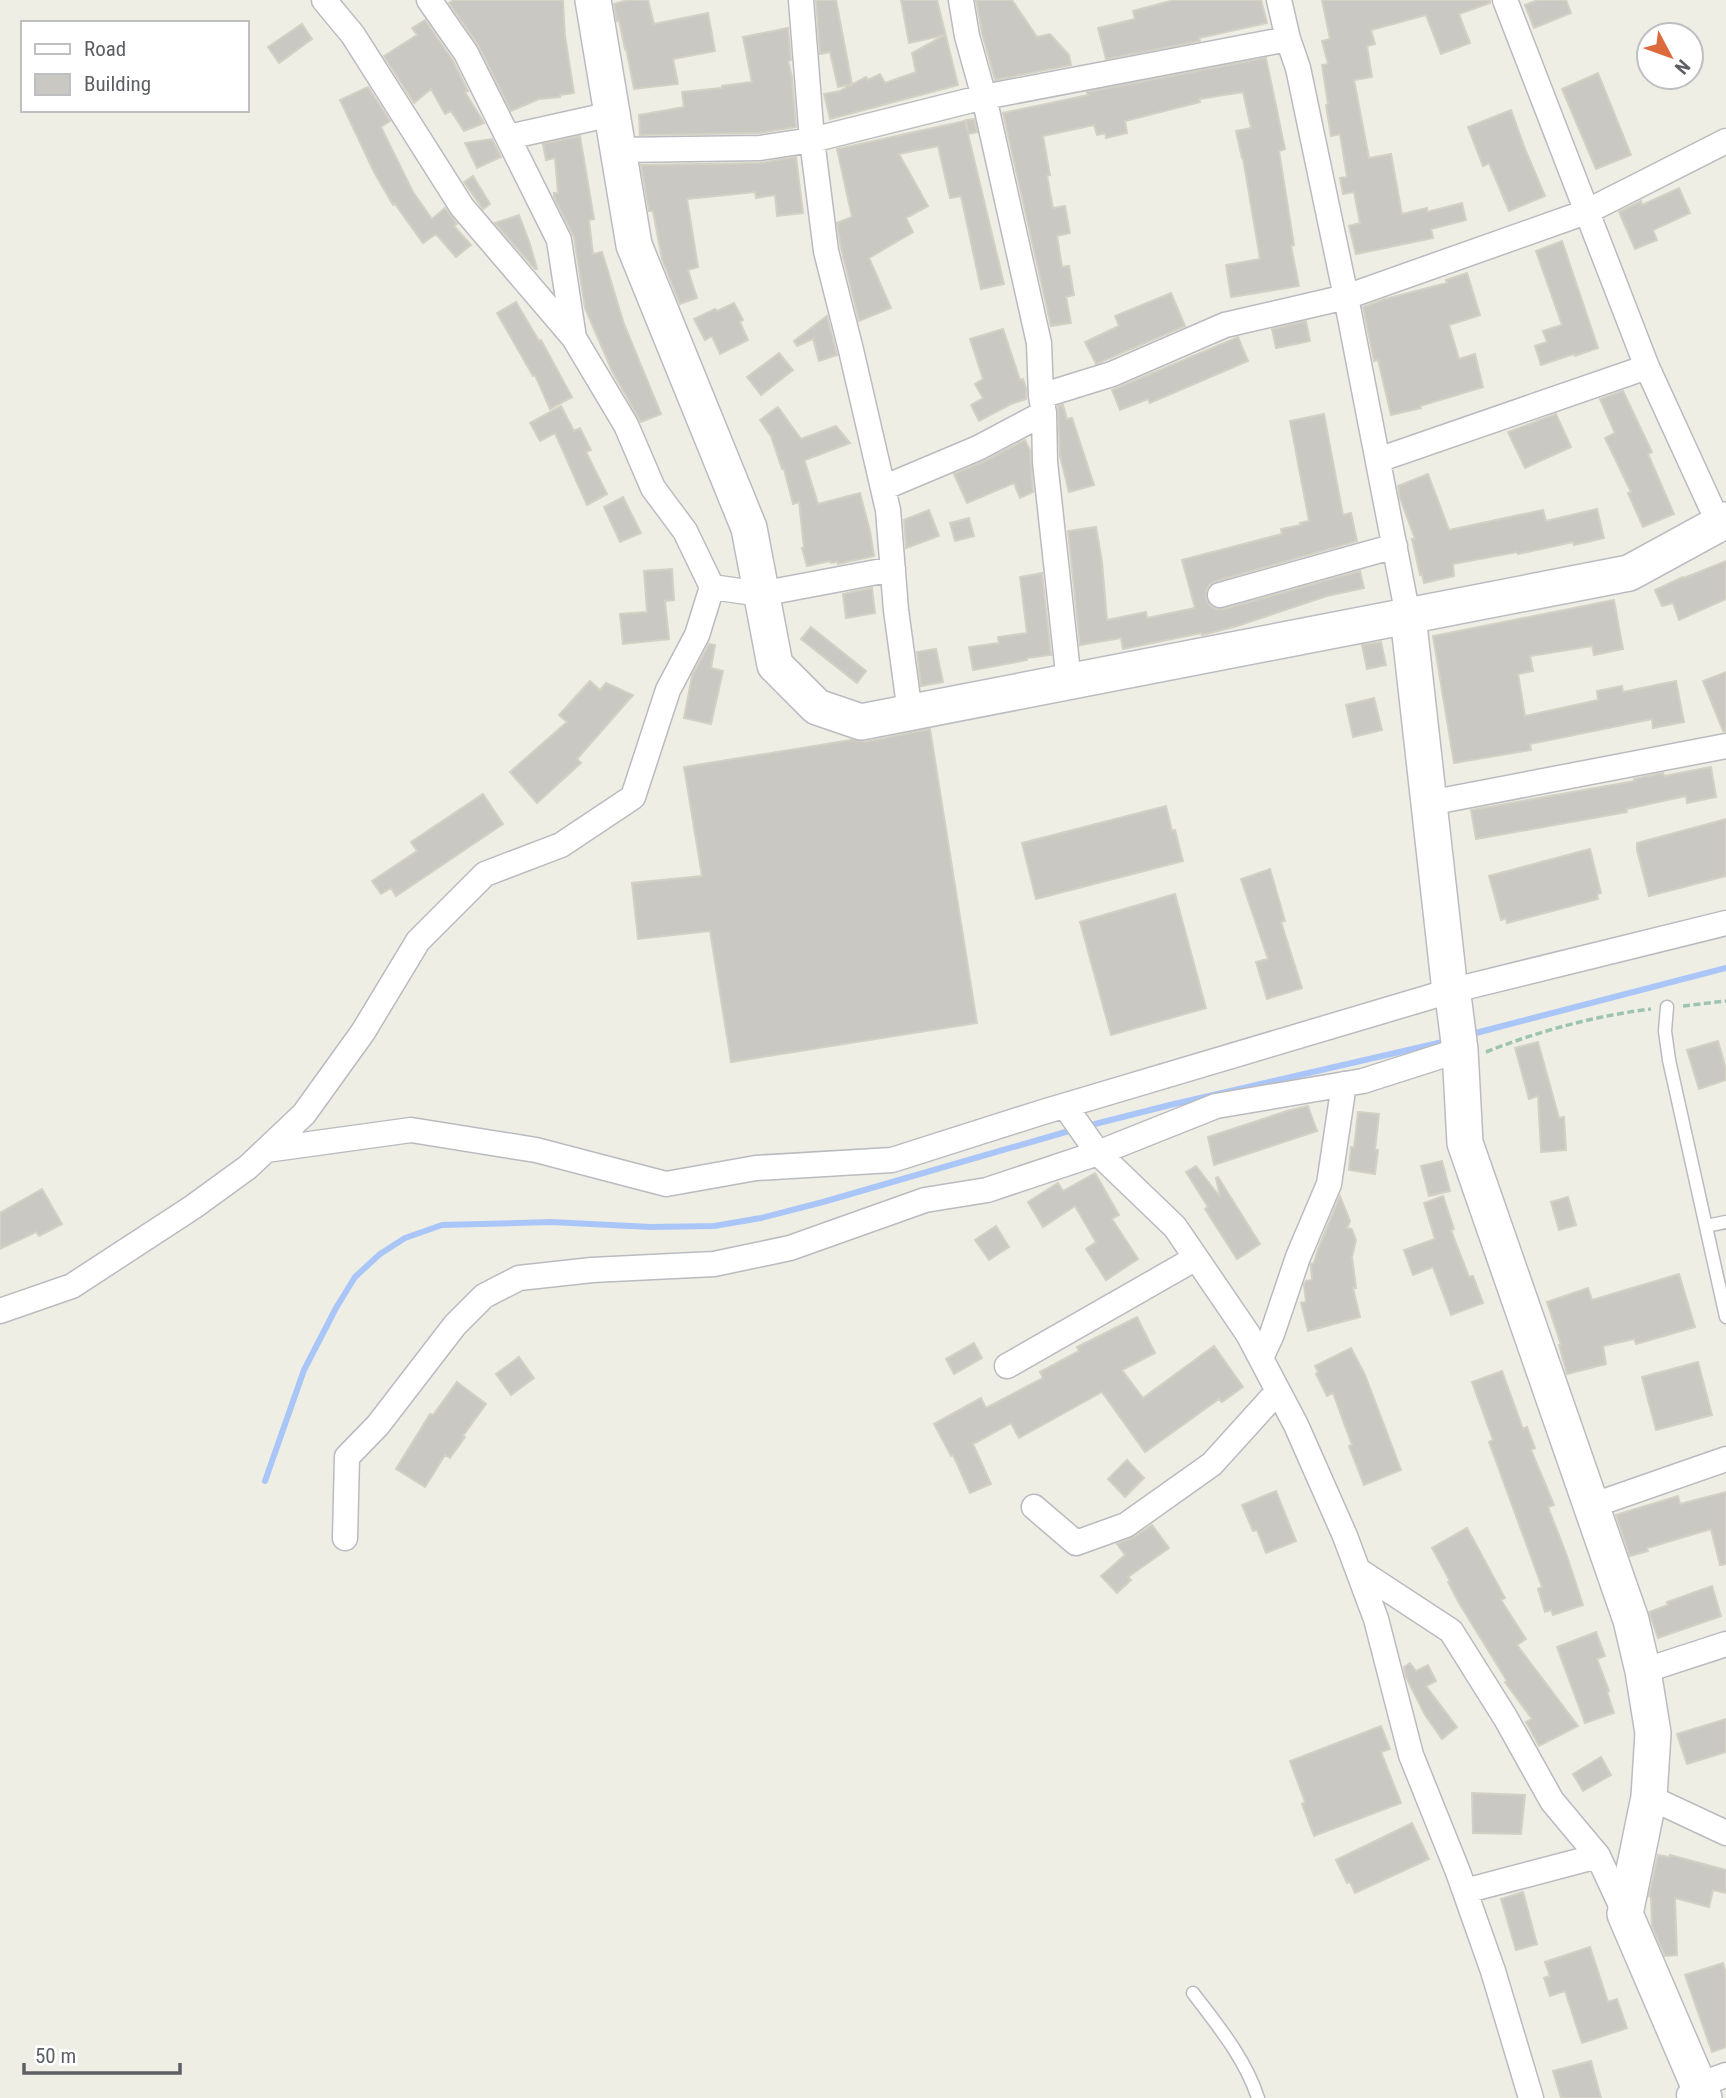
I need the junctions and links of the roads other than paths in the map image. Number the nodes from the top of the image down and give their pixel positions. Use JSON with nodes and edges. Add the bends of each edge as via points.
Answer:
{"nodes":[{"id":1,"x":324,"y":0,"type":"edge"},
{"id":2,"x":429,"y":0,"type":"edge"},
{"id":3,"x":593,"y":0,"type":"edge"},
{"id":4,"x":801,"y":0,"type":"edge"},
{"id":5,"x":961,"y":0,"type":"edge"},
{"id":6,"x":1279,"y":0,"type":"edge"},
{"id":7,"x":1505,"y":0,"type":"edge"},
{"id":8,"x":1288,"y":40,"type":"junction"},
{"id":9,"x":984,"y":97,"type":"junction"},
{"id":10,"x":612,"y":114,"type":"junction"},
{"id":11,"x":508,"y":137,"type":"junction"},
{"id":12,"x":812,"y":140,"type":"junction"},
{"id":13,"x":1726,"y":141,"type":"edge"},
{"id":14,"x":618,"y":150,"type":"junction"},
{"id":15,"x":1586,"y":212,"type":"junction"},
{"id":16,"x":1346,"y":297,"type":"junction"},
{"id":17,"x":574,"y":338,"type":"junction"},
{"id":18,"x":1647,"y":367,"type":"junction"},
{"id":19,"x":1043,"y":405,"type":"junction"},
{"id":20,"x":1378,"y":460,"type":"junction"},
{"id":21,"x":883,"y":488,"type":"junction"},
{"id":22,"x":1722,"y":522,"type":"edge"},
{"id":23,"x":1395,"y":546,"type":"junction"},
{"id":24,"x":892,"y":569,"type":"junction"},
{"id":25,"x":712,"y":587,"type":"junction"},
{"id":26,"x":761,"y":594,"type":"junction"},
{"id":27,"x":1220,"y":595,"type":"dead end"},
{"id":28,"x":1408,"y":616,"type":"junction"},
{"id":29,"x":1069,"y":682,"type":"junction"},
{"id":30,"x":910,"y":713,"type":"junction"},
{"id":31,"x":1726,"y":746,"type":"edge"},
{"id":32,"x":1429,"y":803,"type":"junction"},
{"id":33,"x":1726,"y":923,"type":"edge"},
{"id":34,"x":1452,"y":997,"type":"junction"},
{"id":35,"x":1667,"y":1007,"type":"road end"},
{"id":36,"x":1460,"y":1056,"type":"junction"},
{"id":37,"x":1344,"y":1084,"type":"junction"},
{"id":38,"x":1070,"y":1112,"type":"junction"},
{"id":39,"x":1095,"y":1149,"type":"junction"},
{"id":40,"x":266,"y":1150,"type":"junction"},
{"id":41,"x":1726,"y":1222,"type":"edge"},
{"id":42,"x":1706,"y":1226,"type":"junction"},
{"id":43,"x":1196,"y":1258,"type":"junction"},
{"id":44,"x":0,"y":1311,"type":"edge"},
{"id":45,"x":1726,"y":1317,"type":"edge"},
{"id":46,"x":1261,"y":1358,"type":"junction"},
{"id":47,"x":1007,"y":1366,"type":"dead end"},
{"id":48,"x":1278,"y":1391,"type":"junction"},
{"id":49,"x":1726,"y":1460,"type":"edge"},
{"id":50,"x":1591,"y":1506,"type":"junction"},
{"id":51,"x":1034,"y":1507,"type":"dead end"},
{"id":52,"x":345,"y":1538,"type":"dead end"},
{"id":53,"x":1358,"y":1570,"type":"junction"},
{"id":54,"x":1726,"y":1644,"type":"edge"},
{"id":55,"x":1643,"y":1671,"type":"junction"},
{"id":56,"x":1649,"y":1797,"type":"junction"},
{"id":57,"x":1726,"y":1833,"type":"edge"},
{"id":58,"x":1598,"y":1856,"type":"junction"},
{"id":59,"x":1465,"y":1891,"type":"junction"},
{"id":60,"x":1625,"y":1914,"type":"junction"},
{"id":61,"x":1193,"y":1993,"type":"dead end"},
{"id":62,"x":1703,"y":2089,"type":"edge"},
{"id":63,"x":1258,"y":2098,"type":"edge"},
{"id":64,"x":1531,"y":2098,"type":"edge"}],
"edges":[{"from":1,"to":17,"type":"street","via":[[353,35],[461,207]]},
{"from":2,"to":11,"type":"street","via":[[466,54]]},
{"from":3,"to":10,"type":"street"},
{"from":4,"to":12,"type":"street"},
{"from":5,"to":9,"type":"street"},
{"from":6,"to":8,"type":"street"},
{"from":7,"to":15,"type":"street"},
{"from":8,"to":9,"type":"street"},
{"from":8,"to":16,"type":"street","via":[[1298,68]]},
{"from":9,"to":12,"type":"street"},
{"from":9,"to":19,"type":"street","via":[[1039,343]]},
{"from":10,"to":11,"type":"street"},
{"from":10,"to":14,"type":"street"},
{"from":11,"to":17,"type":"street","via":[[559,240]]},
{"from":12,"to":14,"type":"street","via":[[760,148]]},
{"from":12,"to":21,"type":"street","via":[[826,251]]},
{"from":13,"to":15,"type":"street"},
{"from":14,"to":26,"type":"street","via":[[634,245],[749,528]]},
{"from":15,"to":16,"type":"street"},
{"from":15,"to":18,"type":"street"},
{"from":16,"to":19,"type":"street","via":[[1226,325]]},
{"from":16,"to":20,"type":"street"},
{"from":17,"to":25,"type":"street","via":[[626,425],[653,488],[685,531]]},
{"from":18,"to":20,"type":"street"},
{"from":18,"to":22,"type":"street"},
{"from":19,"to":21,"type":"street","via":[[978,448]]},
{"from":19,"to":29,"type":"street"},
{"from":20,"to":23,"type":"street"},
{"from":21,"to":24,"type":"street"},
{"from":22,"to":28,"type":"street","via":[[1629,573]]},
{"from":23,"to":27,"type":"street"},
{"from":23,"to":28,"type":"street"},
{"from":24,"to":26,"type":"street"},
{"from":24,"to":30,"type":"street"},
{"from":25,"to":26,"type":"street"},
{"from":25,"to":40,"type":"street","via":[[697,635],[668,690],[633,797],[561,845],[485,874],[418,942],[363,1032],[304,1114]]},
{"from":26,"to":30,"type":"street","via":[[775,665],[817,707],[861,722]]},
{"from":28,"to":29,"type":"street"},
{"from":28,"to":32,"type":"street"},
{"from":29,"to":30,"type":"street"},
{"from":31,"to":32,"type":"street"},
{"from":32,"to":34,"type":"street"},
{"from":33,"to":34,"type":"street"},
{"from":34,"to":36,"type":"street"},
{"from":34,"to":38,"type":"street"},
{"from":35,"to":42,"type":"lane","via":[[1669,1059]]},
{"from":36,"to":37,"type":"street"},
{"from":36,"to":50,"type":"street","via":[[1465,1143]]},
{"from":37,"to":39,"type":"street","via":[[1216,1106]]},
{"from":37,"to":46,"type":"street","via":[[1329,1184]]},
{"from":38,"to":39,"type":"street"},
{"from":38,"to":40,"type":"street","via":[[892,1160],[756,1167],[666,1184],[536,1150],[411,1130]]},
{"from":39,"to":43,"type":"street","via":[[1175,1227]]},
{"from":39,"to":52,"type":"street","via":[[988,1190],[925,1200],[778,1251],[715,1264],[592,1270],[508,1283],[484,1296],[455,1325],[378,1425],[347,1457]]},
{"from":40,"to":44,"type":"street","via":[[193,1207],[72,1286]]},
{"from":41,"to":42,"type":"lane"},
{"from":42,"to":45,"type":"lane"},
{"from":43,"to":46,"type":"street"},
{"from":43,"to":47,"type":"street"},
{"from":46,"to":48,"type":"street"},
{"from":48,"to":51,"type":"street","via":[[1212,1464],[1126,1525],[1076,1543]]},
{"from":48,"to":53,"type":"street"},
{"from":49,"to":50,"type":"street"},
{"from":50,"to":55,"type":"street","via":[[1631,1620]]},
{"from":53,"to":58,"type":"street","via":[[1451,1631],[1552,1801]]},
{"from":53,"to":59,"type":"street","via":[[1376,1619],[1410,1755]]},
{"from":54,"to":55,"type":"street"},
{"from":55,"to":56,"type":"street","via":[[1653,1733]]},
{"from":56,"to":57,"type":"street"},
{"from":56,"to":60,"type":"street"},
{"from":58,"to":59,"type":"street"},
{"from":58,"to":60,"type":"street"},
{"from":59,"to":64,"type":"street"},
{"from":60,"to":62,"type":"street"},
{"from":61,"to":63,"type":"lane","via":[[1238,2054]]}]}
